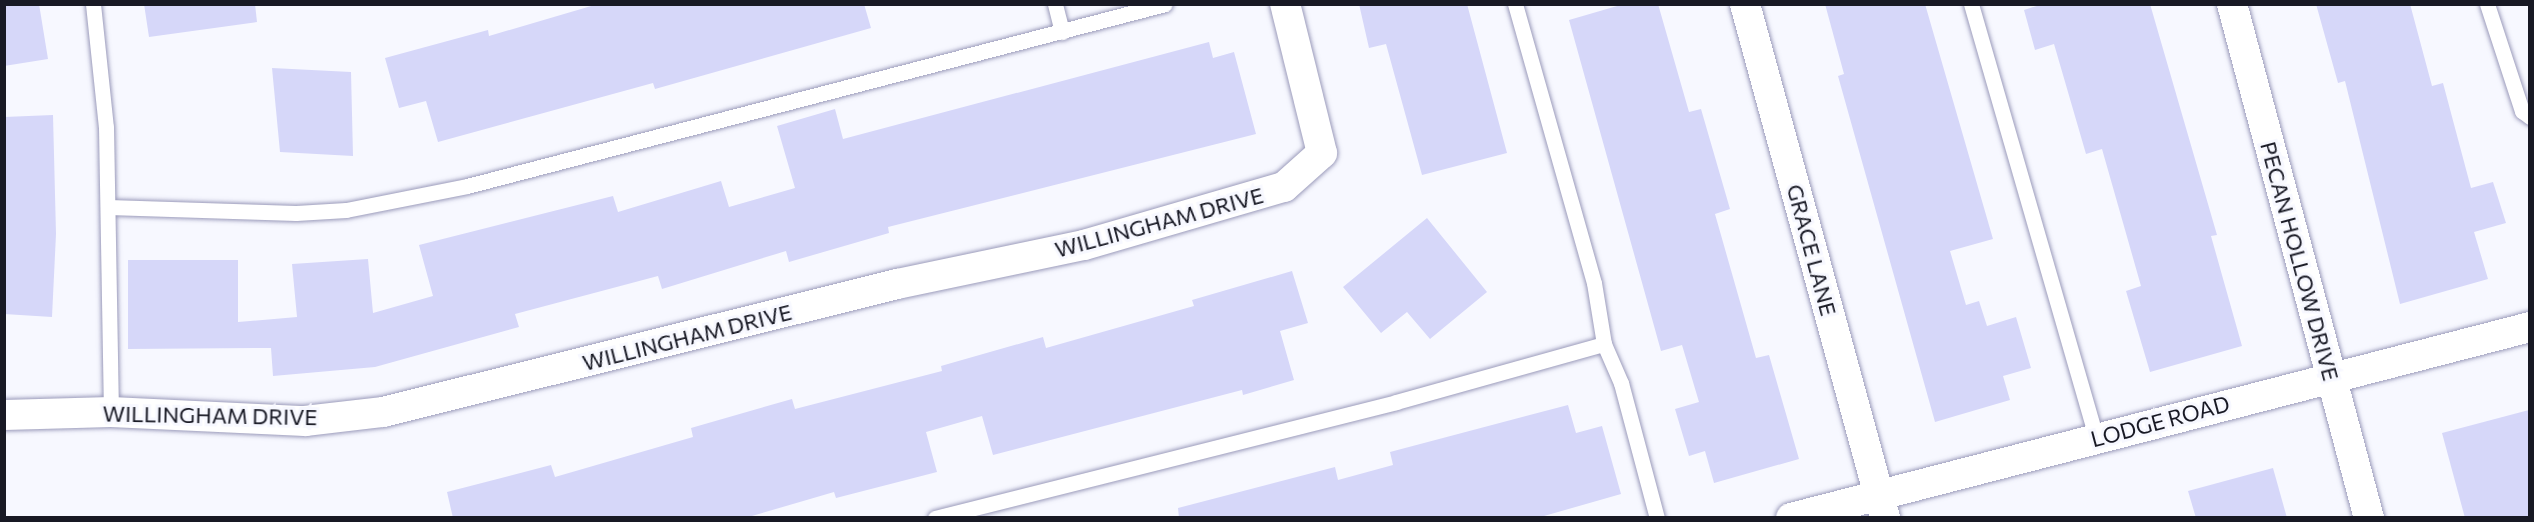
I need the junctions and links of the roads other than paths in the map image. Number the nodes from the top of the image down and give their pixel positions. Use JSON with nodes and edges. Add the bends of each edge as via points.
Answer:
{"nodes":[{"id":1,"x":93,"y":4,"type":"edge"},
{"id":2,"x":1055,"y":4,"type":"edge"},
{"id":3,"x":1165,"y":4,"type":"edge"},
{"id":4,"x":1285,"y":4,"type":"edge"},
{"id":5,"x":1515,"y":4,"type":"edge"},
{"id":6,"x":1745,"y":4,"type":"edge"},
{"id":7,"x":1971,"y":4,"type":"edge"},
{"id":8,"x":2232,"y":4,"type":"edge"},
{"id":9,"x":2487,"y":4,"type":"edge"},
{"id":10,"x":1062,"y":32,"type":"junction"},
{"id":11,"x":2529,"y":117,"type":"edge"},
{"id":12,"x":108,"y":207,"type":"junction"},
{"id":13,"x":2529,"y":327,"type":"edge"},
{"id":14,"x":1604,"y":344,"type":"junction"},
{"id":15,"x":2330,"y":376,"type":"junction"},
{"id":16,"x":111,"y":412,"type":"junction"},
{"id":17,"x":4,"y":415,"type":"edge"},
{"id":18,"x":2096,"y":438,"type":"junction"},
{"id":19,"x":1882,"y":506,"type":"edge"},
{"id":20,"x":935,"y":518,"type":"edge"},
{"id":21,"x":1657,"y":518,"type":"edge"},
{"id":22,"x":1791,"y":518,"type":"edge"},
{"id":23,"x":2369,"y":518,"type":"edge"}],
"edges":[{"from":1,"to":12,"type":"lane","via":[[106,127]]},
{"from":2,"to":10,"type":"lane"},
{"from":3,"to":10,"type":"lane"},
{"from":4,"to":16,"type":"street","name":"WILLINGHAM DRIVE","via":[[1322,153],[1284,187],[1084,245],[897,284],[383,412],[306,421]]},
{"from":5,"to":14,"type":"lane","via":[[1594,283]]},
{"from":6,"to":19,"type":"street","name":"GRACE LANE"},
{"from":7,"to":18,"type":"lane"},
{"from":8,"to":15,"type":"street","name":"PECAN HOLLOW DRIVE"},
{"from":9,"to":11,"type":"lane","via":[[2522,111]]},
{"from":10,"to":12,"type":"lane","via":[[467,186],[346,210],[296,213]]},
{"from":12,"to":16,"type":"lane"},
{"from":13,"to":15,"type":"street","name":"LODGE ROAD"},
{"from":14,"to":20,"type":"lane","via":[[1396,402]]},
{"from":14,"to":21,"type":"lane","via":[[1621,383]]},
{"from":15,"to":18,"type":"street","name":"LODGE ROAD"},
{"from":15,"to":23,"type":"street","name":"PECAN HOLLOW DRIVE"},
{"from":16,"to":17,"type":"street","name":"WILLINGHAM DRIVE"},
{"from":18,"to":19,"type":"street","name":"LODGE ROAD"},
{"from":19,"to":22,"type":"street","name":"LODGE ROAD"}]}
